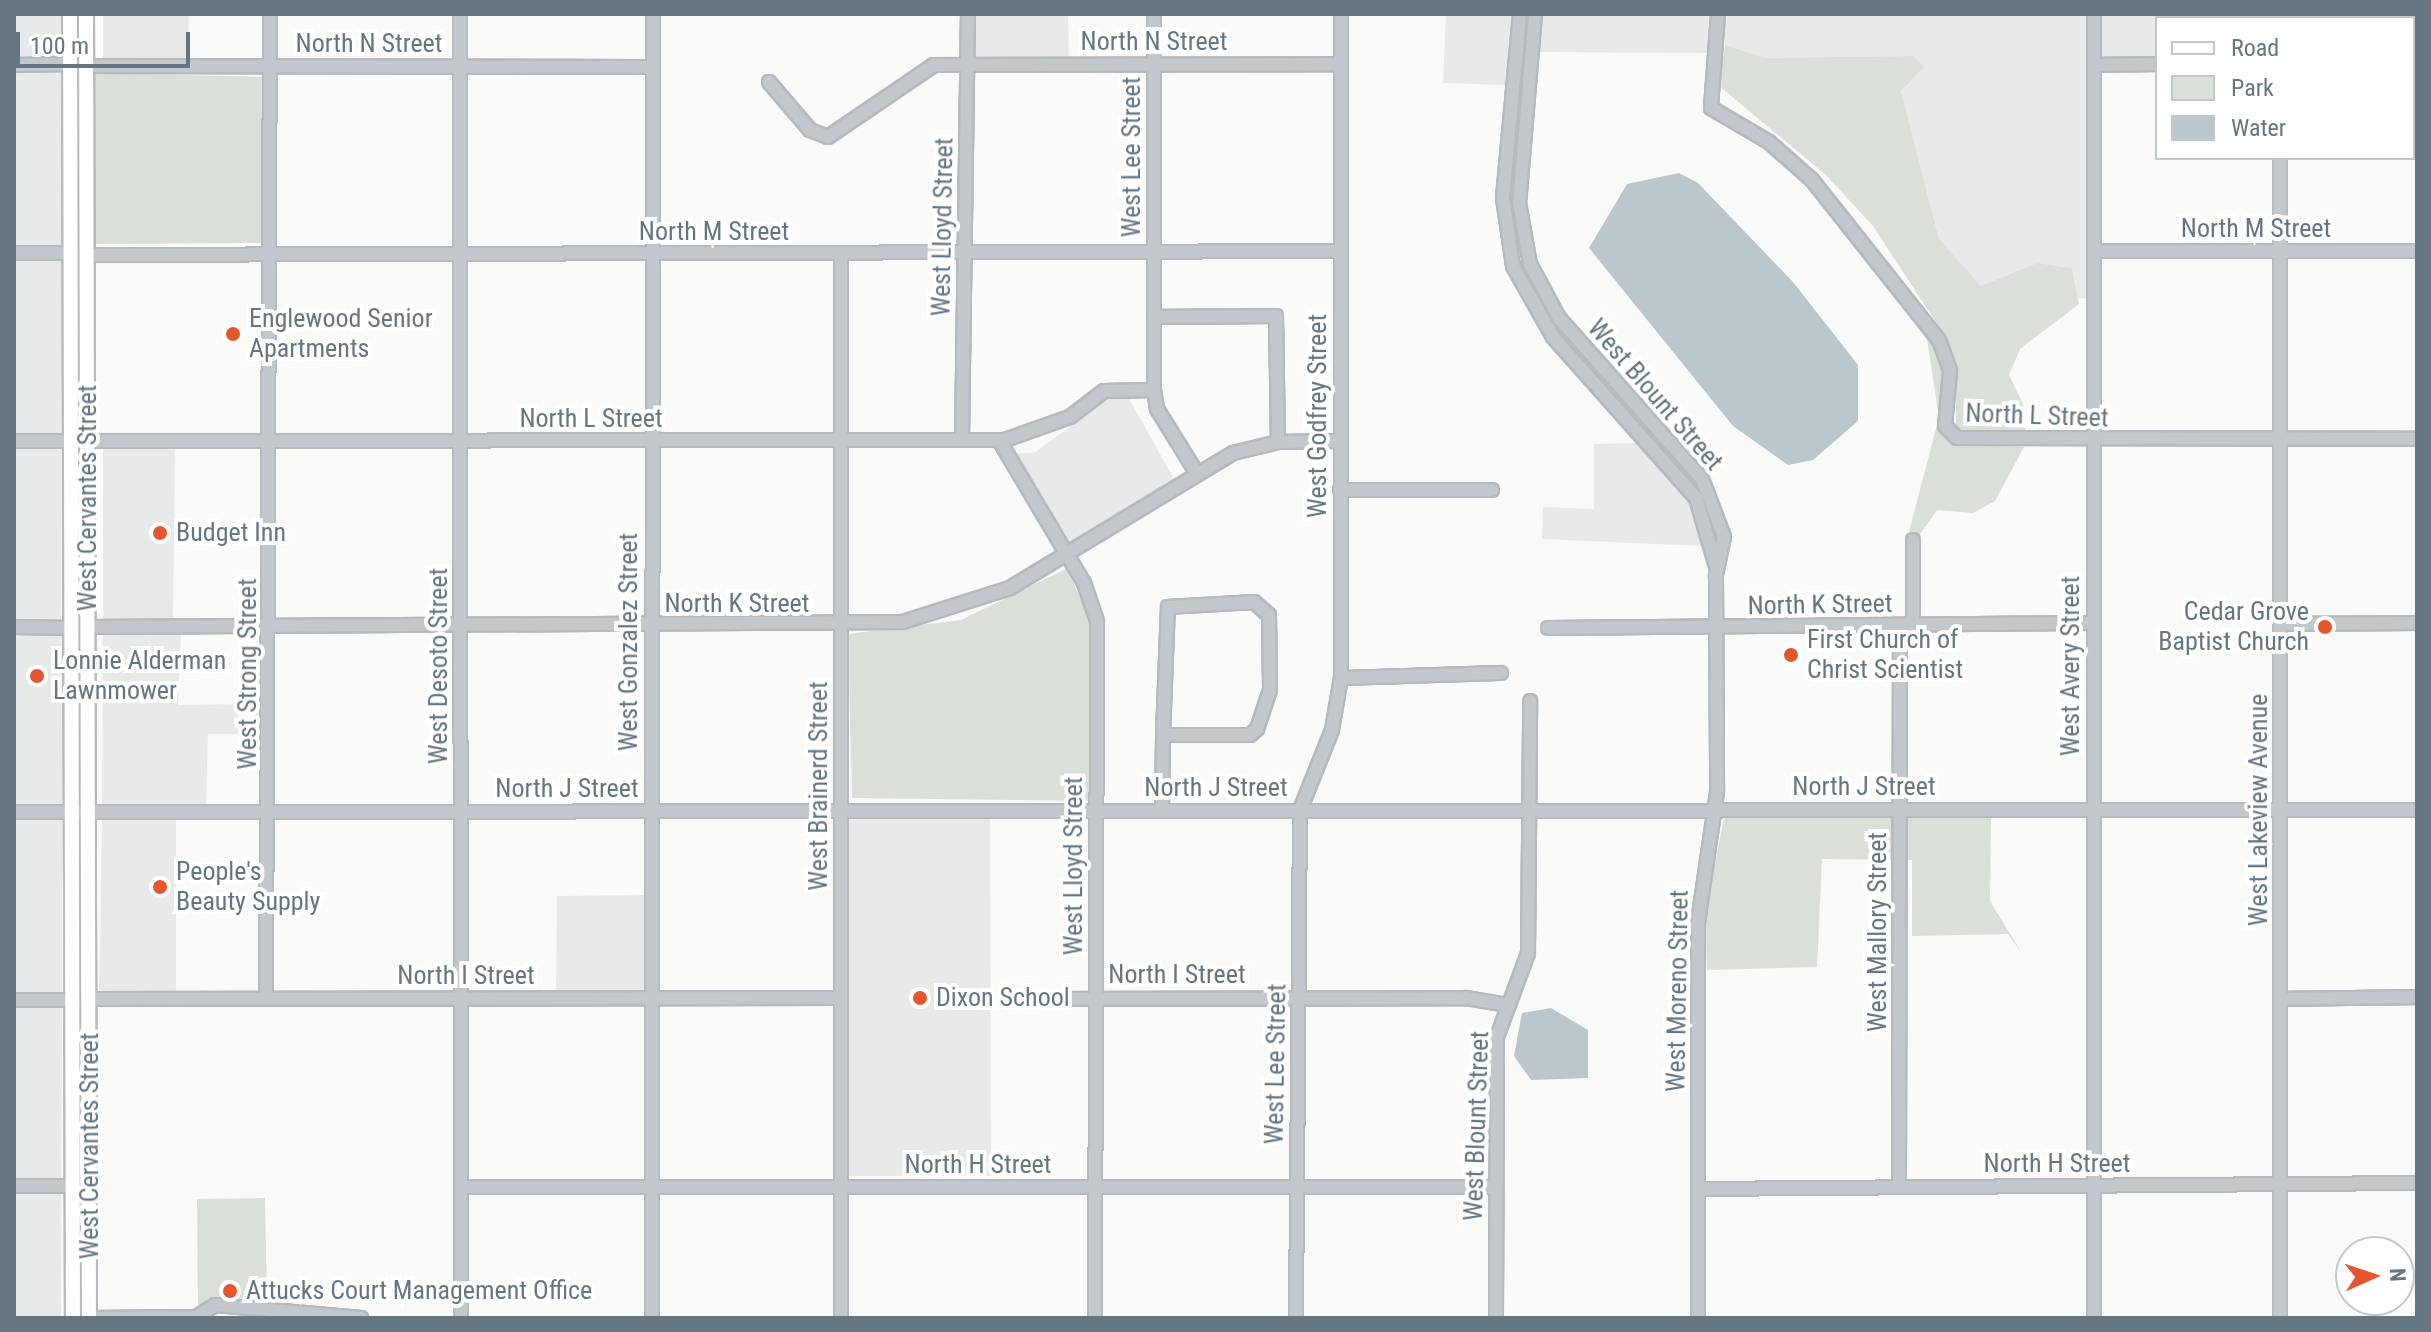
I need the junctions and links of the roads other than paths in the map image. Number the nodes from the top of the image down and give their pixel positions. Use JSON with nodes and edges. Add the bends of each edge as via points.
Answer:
{"nodes":[{"id":1,"x":70,"y":14,"type":"edge"},
{"id":2,"x":86,"y":14,"type":"edge"},
{"id":3,"x":270,"y":14,"type":"edge"},
{"id":4,"x":460,"y":14,"type":"edge"},
{"id":5,"x":653,"y":14,"type":"edge"},
{"id":6,"x":968,"y":14,"type":"edge"},
{"id":7,"x":1154,"y":14,"type":"edge"},
{"id":8,"x":1341,"y":14,"type":"edge"},
{"id":9,"x":1520,"y":14,"type":"edge"},
{"id":10,"x":1535,"y":14,"type":"edge"},
{"id":11,"x":1718,"y":14,"type":"edge"},
{"id":12,"x":2094,"y":14,"type":"edge"},
{"id":13,"x":70,"y":64,"type":"junction"},
{"id":14,"x":1154,"y":64,"type":"junction"},
{"id":15,"x":1341,"y":64,"type":"junction"},
{"id":16,"x":2155,"y":64,"type":"edge"},
{"id":17,"x":14,"y":65,"type":"edge"},
{"id":18,"x":967,"y":65,"type":"junction"},
{"id":19,"x":2094,"y":65,"type":"junction"},
{"id":20,"x":87,"y":66,"type":"junction"},
{"id":21,"x":270,"y":66,"type":"junction"},
{"id":22,"x":459,"y":66,"type":"junction"},
{"id":23,"x":651,"y":67,"type":"junction"},
{"id":24,"x":769,"y":82,"type":"dead end"},
{"id":25,"x":1507,"y":144,"type":"junction"},
{"id":26,"x":1522,"y":146,"type":"junction"},
{"id":27,"x":2280,"y":160,"type":"edge"},
{"id":28,"x":1340,"y":251,"type":"junction"},
{"id":29,"x":2094,"y":251,"type":"junction"},
{"id":30,"x":2417,"y":251,"type":"edge"},
{"id":31,"x":1154,"y":252,"type":"junction"},
{"id":32,"x":2281,"y":252,"type":"junction"},
{"id":33,"x":14,"y":253,"type":"edge"},
{"id":34,"x":70,"y":253,"type":"junction"},
{"id":35,"x":966,"y":253,"type":"junction"},
{"id":36,"x":270,"y":254,"type":"junction"},
{"id":37,"x":841,"y":254,"type":"junction"},
{"id":38,"x":89,"y":255,"type":"junction"},
{"id":39,"x":459,"y":255,"type":"junction"},
{"id":40,"x":651,"y":255,"type":"junction"},
{"id":41,"x":1154,"y":317,"type":"junction"},
{"id":42,"x":1559,"y":318,"type":"junction"},
{"id":43,"x":1545,"y":327,"type":"junction"},
{"id":44,"x":1154,"y":390,"type":"junction"},
{"id":45,"x":2281,"y":439,"type":"junction"},
{"id":46,"x":2417,"y":439,"type":"edge"},
{"id":47,"x":461,"y":440,"type":"junction"},
{"id":48,"x":962,"y":440,"type":"junction"},
{"id":49,"x":999,"y":440,"type":"junction"},
{"id":50,"x":2094,"y":440,"type":"junction"},
{"id":51,"x":14,"y":441,"type":"edge"},
{"id":52,"x":71,"y":441,"type":"junction"},
{"id":53,"x":88,"y":441,"type":"junction"},
{"id":54,"x":270,"y":441,"type":"junction"},
{"id":55,"x":651,"y":441,"type":"junction"},
{"id":56,"x":840,"y":441,"type":"junction"},
{"id":57,"x":1340,"y":441,"type":"junction"},
{"id":58,"x":1278,"y":442,"type":"junction"},
{"id":59,"x":1196,"y":472,"type":"junction"},
{"id":60,"x":1340,"y":490,"type":"junction"},
{"id":61,"x":1492,"y":490,"type":"dead end"},
{"id":62,"x":1913,"y":540,"type":"dead end"},
{"id":63,"x":1067,"y":555,"type":"junction"},
{"id":64,"x":1717,"y":570,"type":"junction"},
{"id":65,"x":2093,"y":623,"type":"junction"},
{"id":66,"x":2417,"y":623,"type":"edge"},
{"id":67,"x":2280,"y":624,"type":"junction"},
{"id":68,"x":841,"y":625,"type":"junction"},
{"id":69,"x":1913,"y":625,"type":"junction"},
{"id":70,"x":270,"y":626,"type":"junction"},
{"id":71,"x":14,"y":627,"type":"edge"},
{"id":72,"x":88,"y":627,"type":"junction"},
{"id":73,"x":461,"y":627,"type":"junction"},
{"id":74,"x":651,"y":627,"type":"junction"},
{"id":75,"x":70,"y":628,"type":"junction"},
{"id":76,"x":1548,"y":628,"type":"dead end"},
{"id":77,"x":1717,"y":629,"type":"junction"},
{"id":78,"x":1501,"y":673,"type":"dead end"},
{"id":79,"x":1341,"y":678,"type":"junction"},
{"id":80,"x":1530,"y":701,"type":"dead end"},
{"id":81,"x":1163,"y":735,"type":"junction"},
{"id":82,"x":1715,"y":809,"type":"junction"},
{"id":83,"x":1098,"y":810,"type":"junction"},
{"id":84,"x":1162,"y":810,"type":"junction"},
{"id":85,"x":1300,"y":810,"type":"junction"},
{"id":86,"x":1530,"y":810,"type":"junction"},
{"id":87,"x":1901,"y":810,"type":"junction"},
{"id":88,"x":2093,"y":810,"type":"junction"},
{"id":89,"x":2281,"y":810,"type":"junction"},
{"id":90,"x":2417,"y":810,"type":"edge"},
{"id":91,"x":270,"y":811,"type":"junction"},
{"id":92,"x":461,"y":811,"type":"junction"},
{"id":93,"x":651,"y":811,"type":"junction"},
{"id":94,"x":841,"y":811,"type":"junction"},
{"id":95,"x":14,"y":812,"type":"edge"},
{"id":96,"x":89,"y":812,"type":"junction"},
{"id":97,"x":72,"y":813,"type":"junction"},
{"id":98,"x":1095,"y":997,"type":"junction"},
{"id":99,"x":1299,"y":997,"type":"junction"},
{"id":100,"x":2417,"y":997,"type":"edge"},
{"id":101,"x":461,"y":998,"type":"junction"},
{"id":102,"x":651,"y":998,"type":"junction"},
{"id":103,"x":841,"y":998,"type":"junction"},
{"id":104,"x":90,"y":999,"type":"junction"},
{"id":105,"x":266,"y":999,"type":"junction"},
{"id":106,"x":1037,"y":999,"type":"dead end"},
{"id":107,"x":2281,"y":999,"type":"junction"},
{"id":108,"x":14,"y":1000,"type":"edge"},
{"id":109,"x":71,"y":1000,"type":"junction"},
{"id":110,"x":1508,"y":1005,"type":"junction"},
{"id":111,"x":2417,"y":1183,"type":"edge"},
{"id":112,"x":2280,"y":1185,"type":"junction"},
{"id":113,"x":14,"y":1186,"type":"edge"},
{"id":114,"x":72,"y":1186,"type":"junction"},
{"id":115,"x":2093,"y":1186,"type":"junction"},
{"id":116,"x":461,"y":1187,"type":"junction"},
{"id":117,"x":651,"y":1187,"type":"junction"},
{"id":118,"x":841,"y":1187,"type":"junction"},
{"id":119,"x":1095,"y":1187,"type":"junction"},
{"id":120,"x":1297,"y":1187,"type":"junction"},
{"id":121,"x":1496,"y":1187,"type":"junction"},
{"id":122,"x":1899,"y":1187,"type":"junction"},
{"id":123,"x":1698,"y":1189,"type":"junction"},
{"id":124,"x":72,"y":1224,"type":"junction"},
{"id":125,"x":73,"y":1318,"type":"edge"},
{"id":126,"x":89,"y":1318,"type":"edge"},
{"id":127,"x":361,"y":1318,"type":"edge"},
{"id":128,"x":461,"y":1318,"type":"edge"},
{"id":129,"x":652,"y":1318,"type":"edge"},
{"id":130,"x":841,"y":1318,"type":"edge"},
{"id":131,"x":1095,"y":1318,"type":"edge"},
{"id":132,"x":1296,"y":1318,"type":"edge"},
{"id":133,"x":1496,"y":1318,"type":"edge"},
{"id":134,"x":1698,"y":1318,"type":"edge"},
{"id":135,"x":2094,"y":1318,"type":"edge"},
{"id":136,"x":2280,"y":1318,"type":"edge"}],
"edges":[{"from":1,"to":13,"type":"main road","name":"West Cervantes Street"},
{"from":2,"to":20,"type":"main road","name":"West Cervantes Street"},
{"from":3,"to":21,"type":"street","name":"West Strong Street"},
{"from":4,"to":22,"type":"street","name":"West Desoto Street"},
{"from":5,"to":23,"type":"street","name":"West Gonzalez Street"},
{"from":6,"to":18,"type":"street","name":"West Lloyd Street"},
{"from":7,"to":14,"type":"street","name":"West Lee Street"},
{"from":8,"to":15,"type":"street","name":"West Godfrey Street"},
{"from":9,"to":25,"type":"street","name":"West Blount Street"},
{"from":10,"to":26,"type":"street","name":"West Blount Street"},
{"from":11,"to":50,"type":"street","name":"North L Street","via":[[1711,108],[1722,121],[1744,125],[1812,180],[1939,340],[1950,371],[1947,432],[1964,439]]},
{"from":12,"to":19,"type":"street","name":"West Avery Street"},
{"from":13,"to":17,"type":"street"},
{"from":13,"to":34,"type":"main road","name":"West Cervantes Street"},
{"from":14,"to":15,"type":"street","name":"North N Street"},
{"from":14,"to":18,"type":"street","name":"North N Street"},
{"from":14,"to":31,"type":"street","name":"West Lee Street"},
{"from":15,"to":28,"type":"street","name":"West Godfrey Street"},
{"from":16,"to":19,"type":"street"},
{"from":18,"to":24,"type":"street","name":"North N Street","via":[[925,68],[828,137],[810,130]]},
{"from":18,"to":35,"type":"street","name":"West Lloyd Street"},
{"from":19,"to":29,"type":"street","name":"West Avery Street"},
{"from":20,"to":21,"type":"street","name":"North N Street"},
{"from":20,"to":38,"type":"main road","name":"West Cervantes Street"},
{"from":21,"to":22,"type":"street","name":"North N Street"},
{"from":21,"to":36,"type":"street","name":"West Strong Street"},
{"from":22,"to":23,"type":"street","name":"North N Street"},
{"from":22,"to":39,"type":"street","name":"West Desoto Street"},
{"from":23,"to":40,"type":"street","name":"West Gonzalez Street"},
{"from":25,"to":26,"type":"street"},
{"from":25,"to":43,"type":"street","name":"West Blount Street","via":[[1508,251]]},
{"from":26,"to":42,"type":"street","name":"West Blount Street","via":[[1524,244]]},
{"from":27,"to":32,"type":"street","name":"West Lakeview Avenue"},
{"from":28,"to":31,"type":"street","name":"North M Street"},
{"from":28,"to":57,"type":"street","name":"West Godfrey Street"},
{"from":29,"to":32,"type":"street","name":"North M Street"},
{"from":29,"to":50,"type":"street","name":"West Avery Street"},
{"from":30,"to":32,"type":"street","name":"North M Street"},
{"from":31,"to":35,"type":"street","name":"North M Street"},
{"from":31,"to":41,"type":"street","name":"West Lee Street"},
{"from":32,"to":45,"type":"street","name":"West Lakeview Avenue"},
{"from":33,"to":34,"type":"street"},
{"from":34,"to":52,"type":"main road","name":"West Cervantes Street"},
{"from":35,"to":37,"type":"street","name":"North M Street"},
{"from":35,"to":48,"type":"street","name":"West Lloyd Street"},
{"from":36,"to":38,"type":"street","name":"North M Street"},
{"from":36,"to":39,"type":"street","name":"North M Street"},
{"from":36,"to":54,"type":"street","name":"West Strong Street"},
{"from":37,"to":40,"type":"street","name":"North M Street"},
{"from":37,"to":56,"type":"street","name":"West Brainerd Street"},
{"from":38,"to":53,"type":"main road","name":"West Cervantes Street"},
{"from":39,"to":40,"type":"street","name":"North M Street"},
{"from":39,"to":47,"type":"street","name":"West Desoto Street"},
{"from":40,"to":55,"type":"street","name":"West Gonzalez Street"},
{"from":41,"to":44,"type":"street","name":"West Lee Street"},
{"from":41,"to":58,"type":"street","via":[[1276,316]]},
{"from":42,"to":43,"type":"street"},
{"from":42,"to":64,"type":"street","name":"West Blount Street","via":[[1711,492],[1724,537]]},
{"from":43,"to":64,"type":"street","name":"West Blount Street","via":[[1690,490]]},
{"from":44,"to":49,"type":"street","name":"North L Street","via":[[1104,391],[1070,417]]},
{"from":44,"to":59,"type":"street","via":[[1157,409]]},
{"from":45,"to":46,"type":"street","name":"North L Street"},
{"from":45,"to":50,"type":"street","name":"North L Street"},
{"from":45,"to":67,"type":"street","name":"West Lakeview Avenue"},
{"from":47,"to":54,"type":"street","name":"North L Street"},
{"from":47,"to":55,"type":"street","name":"North L Street"},
{"from":47,"to":73,"type":"street","name":"West Desoto Street"},
{"from":48,"to":49,"type":"street","name":"North L Street"},
{"from":48,"to":56,"type":"street","name":"North L Street"},
{"from":49,"to":63,"type":"street","name":"West Lloyd Street"},
{"from":50,"to":65,"type":"street","name":"West Avery Street"},
{"from":51,"to":52,"type":"street","name":"North L Street"},
{"from":52,"to":53,"type":"street","name":"North L Street"},
{"from":52,"to":75,"type":"main road","name":"West Cervantes Street"},
{"from":53,"to":54,"type":"street","name":"North L Street"},
{"from":53,"to":72,"type":"main road","name":"West Cervantes Street"},
{"from":54,"to":70,"type":"street","name":"West Strong Street"},
{"from":55,"to":56,"type":"street","name":"North L Street"},
{"from":55,"to":74,"type":"street","name":"West Gonzalez Street"},
{"from":56,"to":68,"type":"street","name":"West Brainerd Street"},
{"from":57,"to":58,"type":"street","name":"North K Street"},
{"from":57,"to":60,"type":"street","name":"West Godfrey Street"},
{"from":58,"to":59,"type":"street","name":"North K Street"},
{"from":59,"to":63,"type":"street","name":"North K Street"},
{"from":60,"to":61,"type":"street"},
{"from":60,"to":79,"type":"street","name":"West Godfrey Street"},
{"from":62,"to":69,"type":"street","name":"West Mallory Street"},
{"from":63,"to":68,"type":"street","name":"North K Street","via":[[959,609]]},
{"from":63,"to":83,"type":"street","name":"West Lloyd Street","via":[[1097,621]]},
{"from":64,"to":77,"type":"street","name":"West Moreno Street"},
{"from":65,"to":69,"type":"street","name":"North K Street"},
{"from":65,"to":88,"type":"street","name":"West Avery Street"},
{"from":66,"to":67,"type":"street"},
{"from":67,"to":89,"type":"street","name":"West Lakeview Avenue"},
{"from":68,"to":74,"type":"street","name":"North K Street"},
{"from":68,"to":94,"type":"street","name":"West Brainerd Street"},
{"from":69,"to":77,"type":"street","name":"North K Street"},
{"from":69,"to":87,"type":"street","name":"West Mallory Street","via":[[1900,639]]},
{"from":70,"to":72,"type":"street","name":"North K Street"},
{"from":70,"to":73,"type":"street","name":"North K Street"},
{"from":70,"to":91,"type":"street","name":"West Strong Street"},
{"from":71,"to":75,"type":"street"},
{"from":72,"to":96,"type":"main road","name":"West Cervantes Street"},
{"from":73,"to":74,"type":"street","name":"North K Street"},
{"from":73,"to":92,"type":"street","name":"West Desoto Street"},
{"from":74,"to":93,"type":"street","name":"West Gonzalez Street"},
{"from":75,"to":97,"type":"main road","name":"West Cervantes Street"},
{"from":76,"to":77,"type":"street","name":"North K Street"},
{"from":77,"to":82,"type":"street","name":"West Moreno Street"},
{"from":78,"to":79,"type":"street"},
{"from":79,"to":85,"type":"street","name":"West Godfrey Street","via":[[1332,730]]},
{"from":80,"to":86,"type":"street","name":"West Blount Street"},
{"from":81,"to":81,"type":"street","via":[[1168,607],[1263,605],[1270,690],[1254,733]]},
{"from":81,"to":84,"type":"street"},
{"from":82,"to":86,"type":"street","name":"North J Street"},
{"from":82,"to":87,"type":"street","name":"North J Street"},
{"from":82,"to":123,"type":"street","name":"West Moreno Street","via":[[1698,922]]},
{"from":83,"to":84,"type":"street","name":"North J Street"},
{"from":83,"to":94,"type":"street","name":"North J Street"},
{"from":83,"to":98,"type":"street","name":"West Lloyd Street"},
{"from":84,"to":85,"type":"street","name":"North J Street"},
{"from":85,"to":86,"type":"street","name":"North J Street"},
{"from":85,"to":99,"type":"street","name":"West Lee Street"},
{"from":86,"to":110,"type":"street","name":"West Blount Street","via":[[1528,953]]},
{"from":87,"to":88,"type":"street","name":"North J Street"},
{"from":87,"to":122,"type":"street","name":"West Mallory Street"},
{"from":88,"to":89,"type":"street","name":"North J Street"},
{"from":88,"to":115,"type":"street","name":"West Avery Street"},
{"from":89,"to":90,"type":"street","name":"North J Street"},
{"from":89,"to":107,"type":"street","name":"West Lakeview Avenue"},
{"from":91,"to":92,"type":"street","name":"North J Street"},
{"from":91,"to":96,"type":"street","name":"North J Street"},
{"from":91,"to":105,"type":"street","name":"West Strong Street"},
{"from":92,"to":93,"type":"street","name":"North J Street"},
{"from":92,"to":101,"type":"street","name":"West Desoto Street"},
{"from":93,"to":94,"type":"street","name":"North J Street"},
{"from":93,"to":102,"type":"street","name":"West Gonzalez Street"},
{"from":94,"to":103,"type":"street","name":"West Brainerd Street"},
{"from":95,"to":97,"type":"street","name":"North J Street"},
{"from":96,"to":97,"type":"street","name":"North J Street"},
{"from":96,"to":104,"type":"main road","name":"West Cervantes Street"},
{"from":97,"to":109,"type":"main road","name":"West Cervantes Street"},
{"from":98,"to":99,"type":"street","name":"North I Street"},
{"from":98,"to":106,"type":"street","name":"North I Street"},
{"from":98,"to":119,"type":"street","name":"West Lloyd Street"},
{"from":99,"to":110,"type":"street","name":"North I Street"},
{"from":99,"to":120,"type":"street","name":"West Lee Street"},
{"from":100,"to":107,"type":"street"},
{"from":101,"to":102,"type":"street","name":"North I Street"},
{"from":101,"to":105,"type":"street","name":"North I Street"},
{"from":101,"to":116,"type":"street","name":"West Desoto Street"},
{"from":102,"to":103,"type":"street","name":"North I Street"},
{"from":102,"to":117,"type":"street","name":"West Gonzalez Street"},
{"from":103,"to":118,"type":"street","name":"West Brainerd Street"},
{"from":104,"to":105,"type":"street","name":"North I Street"},
{"from":104,"to":126,"type":"main road","name":"West Cervantes Street"},
{"from":107,"to":112,"type":"street","name":"West Lakeview Avenue"},
{"from":108,"to":109,"type":"street"},
{"from":109,"to":114,"type":"main road","name":"West Cervantes Street"},
{"from":110,"to":121,"type":"street","name":"West Blount Street","via":[[1497,1037]]},
{"from":111,"to":112,"type":"street","name":"North H Street"},
{"from":112,"to":115,"type":"street","name":"North H Street"},
{"from":112,"to":136,"type":"street","name":"West Lakeview Avenue"},
{"from":113,"to":114,"type":"street"},
{"from":114,"to":124,"type":"main road","name":"West Cervantes Street"},
{"from":115,"to":122,"type":"street","name":"North H Street"},
{"from":115,"to":135,"type":"street","name":"West Avery Street"},
{"from":116,"to":117,"type":"street","name":"North H Street"},
{"from":116,"to":128,"type":"street","name":"West Desoto Street"},
{"from":117,"to":118,"type":"street","name":"North H Street"},
{"from":117,"to":129,"type":"street","name":"West Gonzalez Street"},
{"from":118,"to":119,"type":"street","name":"North H Street"},
{"from":118,"to":130,"type":"street","name":"West Brainerd Street"},
{"from":119,"to":120,"type":"street","name":"North H Street"},
{"from":119,"to":131,"type":"street","name":"West Lloyd Street"},
{"from":120,"to":121,"type":"street","name":"North H Street"},
{"from":120,"to":132,"type":"street","name":"West Lee Street"},
{"from":121,"to":133,"type":"street","name":"West Blount Street"},
{"from":122,"to":123,"type":"street","name":"North H Street"},
{"from":123,"to":134,"type":"street","name":"West Moreno Street"},
{"from":124,"to":125,"type":"main road","name":"West Cervantes Street"},
{"from":124,"to":126,"type":"main road"},
{"from":126,"to":127,"type":"street","via":[[196,1317],[215,1305]]}]}
